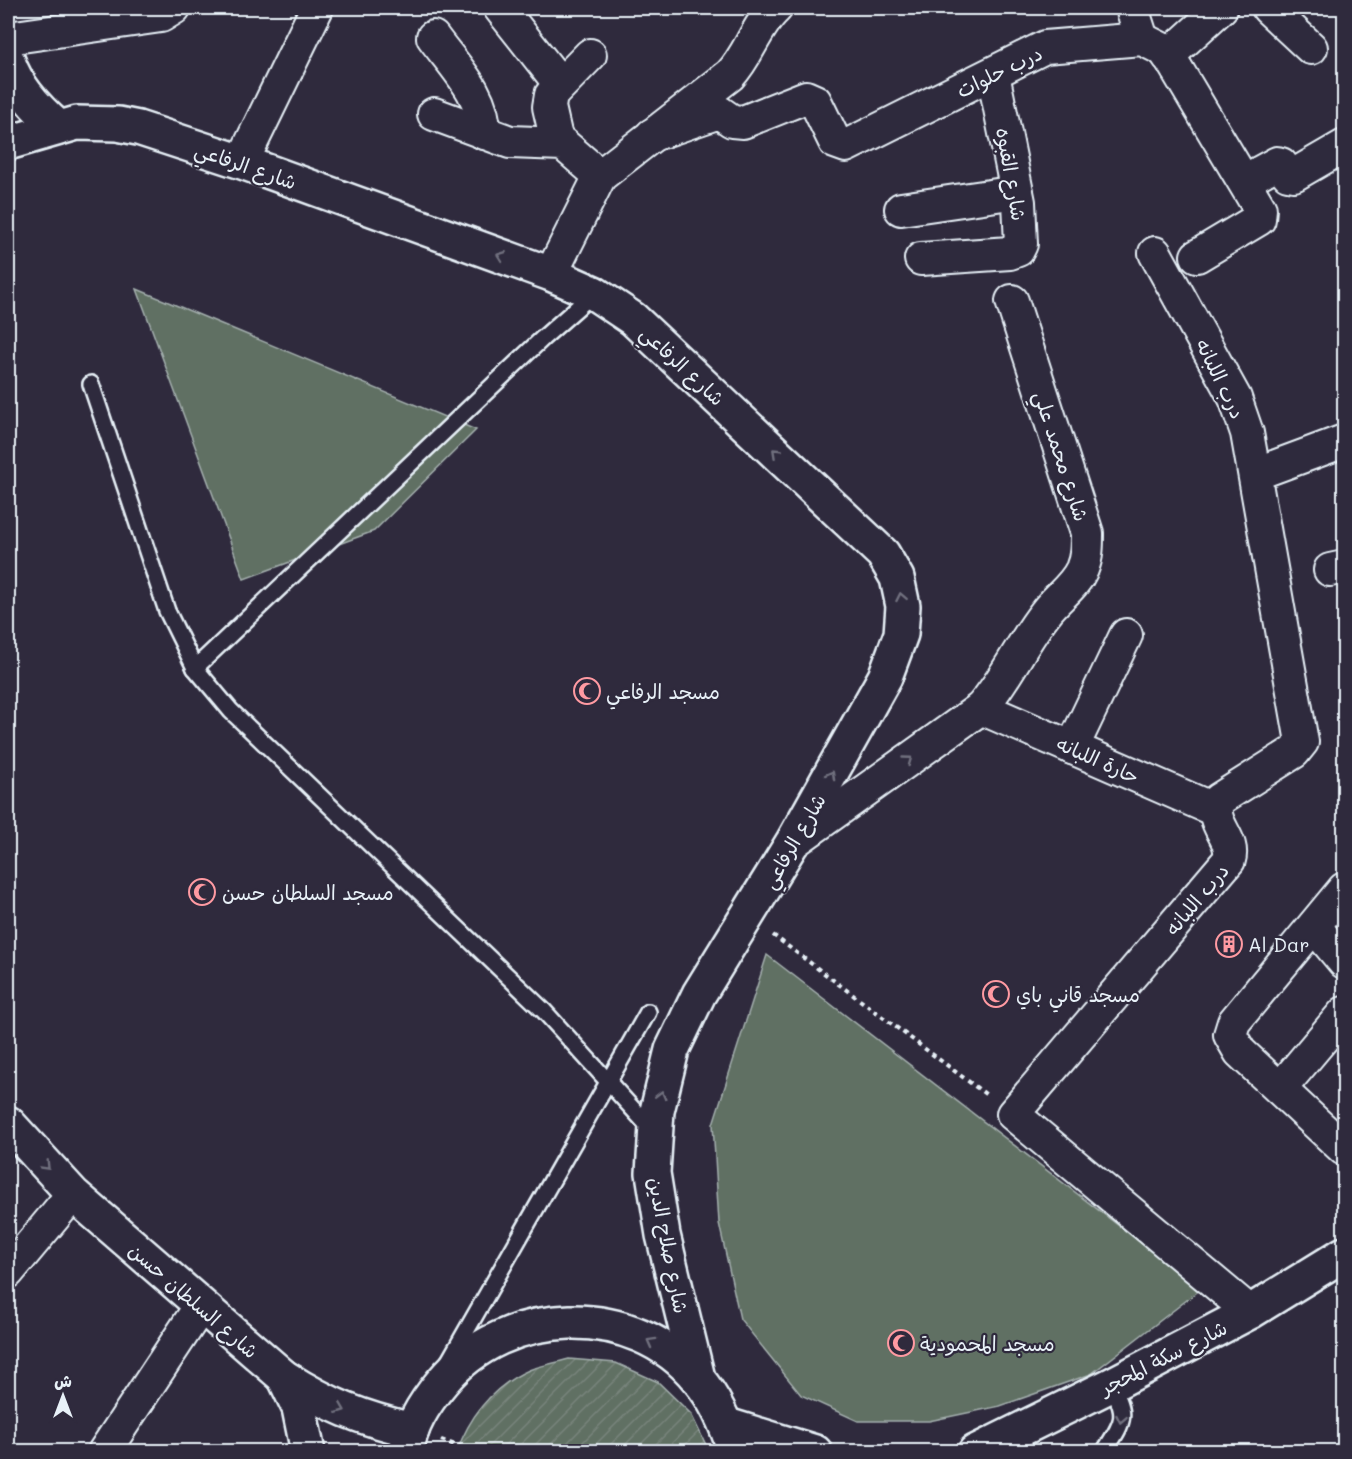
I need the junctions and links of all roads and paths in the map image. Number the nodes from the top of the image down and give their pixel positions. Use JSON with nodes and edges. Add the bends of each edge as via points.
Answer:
{"nodes":[{"id":1,"x":174,"y":8,"type":"edge"},
{"id":2,"x":317,"y":8,"type":"edge"},
{"id":3,"x":500,"y":8,"type":"edge"},
{"id":4,"x":1132,"y":8,"type":"edge"},
{"id":5,"x":1221,"y":8,"type":"edge"},
{"id":6,"x":1268,"y":8,"type":"edge"},
{"id":7,"x":765,"y":10,"type":"edge"},
{"id":8,"x":433,"y":37,"type":"dead end"},
{"id":9,"x":8,"y":38,"type":"edge"},
{"id":10,"x":1142,"y":39,"type":"junction"},
{"id":11,"x":1311,"y":48,"type":"dead end"},
{"id":12,"x":590,"y":55,"type":"dead end"},
{"id":13,"x":1168,"y":56,"type":"junction"},
{"id":14,"x":8,"y":61,"type":"edge"},
{"id":15,"x":993,"y":74,"type":"junction"},
{"id":16,"x":560,"y":84,"type":"junction"},
{"id":17,"x":434,"y":114,"type":"dead end"},
{"id":18,"x":58,"y":127,"type":"junction"},
{"id":19,"x":484,"y":133,"type":"junction"},
{"id":20,"x":651,"y":135,"type":"junction"},
{"id":21,"x":556,"y":142,"type":"junction"},
{"id":22,"x":8,"y":143,"type":"edge"},
{"id":23,"x":1344,"y":146,"type":"edge"},
{"id":24,"x":242,"y":162,"type":"junction"},
{"id":25,"x":600,"y":176,"type":"junction"},
{"id":26,"x":1244,"y":181,"type":"junction"},
{"id":27,"x":1017,"y":192,"type":"junction"},
{"id":28,"x":901,"y":208,"type":"dead end"},
{"id":29,"x":1155,"y":253,"type":"dead end"},
{"id":30,"x":1197,"y":256,"type":"dead end"},
{"id":31,"x":921,"y":259,"type":"dead end"},
{"id":32,"x":550,"y":274,"type":"junction"},
{"id":33,"x":594,"y":294,"type":"junction"},
{"id":34,"x":1012,"y":301,"type":"dead end"},
{"id":35,"x":91,"y":384,"type":"dead end"},
{"id":36,"x":1344,"y":441,"type":"edge"},
{"id":37,"x":1256,"y":474,"type":"junction"},
{"id":38,"x":1126,"y":635,"type":"dead end"},
{"id":39,"x":195,"y":668,"type":"junction"},
{"id":40,"x":981,"y":708,"type":"junction"},
{"id":41,"x":1072,"y":748,"type":"junction"},
{"id":42,"x":1215,"y":810,"type":"junction"},
{"id":43,"x":792,"y":843,"type":"junction"},
{"id":44,"x":1344,"y":889,"type":"edge"},
{"id":45,"x":749,"y":916,"type":"junction"},
{"id":46,"x":1314,"y":926,"type":"junction"},
{"id":47,"x":1344,"y":962,"type":"edge"},
{"id":48,"x":648,"y":1012,"type":"dead end"},
{"id":49,"x":1344,"y":1013,"type":"edge"},
{"id":50,"x":607,"y":1080,"type":"junction"},
{"id":51,"x":1280,"y":1089,"type":"junction"},
{"id":52,"x":1013,"y":1114,"type":"junction"},
{"id":53,"x":8,"y":1122,"type":"edge"},
{"id":54,"x":656,"y":1134,"type":"junction"},
{"id":55,"x":1344,"y":1149,"type":"edge"},
{"id":56,"x":73,"y":1194,"type":"junction"},
{"id":57,"x":1344,"y":1254,"type":"edge"},
{"id":58,"x":8,"y":1272,"type":"edge"},
{"id":59,"x":200,"y":1307,"type":"junction"},
{"id":60,"x":1250,"y":1312,"type":"junction"},
{"id":61,"x":284,"y":1377,"type":"junction"},
{"id":62,"x":698,"y":1378,"type":"junction"},
{"id":63,"x":1111,"y":1385,"type":"junction"},
{"id":64,"x":428,"y":1398,"type":"junction"},
{"id":65,"x":731,"y":1438,"type":"edge"},
{"id":66,"x":402,"y":1444,"type":"edge"},
{"id":67,"x":974,"y":1451,"type":"edge"},
{"id":68,"x":104,"y":1452,"type":"edge"},
{"id":69,"x":309,"y":1452,"type":"edge"},
{"id":70,"x":815,"y":1452,"type":"edge"},
{"id":71,"x":1104,"y":1452,"type":"edge"}],
"edges":[{"from":1,"to":9,"type":"street","via":[[161,15]]},
{"from":2,"to":24,"type":"street"},
{"from":3,"to":16,"type":"street"},
{"from":4,"to":10,"type":"street"},
{"from":5,"to":13,"type":"street"},
{"from":6,"to":11,"type":"street"},
{"from":7,"to":20,"type":"street","via":[[742,62]]},
{"from":8,"to":19,"type":"street","via":[[475,95],[484,119]]},
{"from":10,"to":13,"type":"street"},
{"from":10,"to":15,"type":"street","name":"درب حلوات","via":[[1045,47]]},
{"from":12,"to":16,"type":"street"},
{"from":13,"to":26,"type":"street"},
{"from":14,"to":18,"type":"main road","via":[[27,95]]},
{"from":15,"to":20,"type":"street","name":"درب حلوات","via":[[846,146],[835,142],[815,101],[806,97],[743,122],[732,121],[719,111]]},
{"from":15,"to":27,"type":"street","name":"شارع القبوه"},
{"from":16,"to":21,"type":"street","via":[[549,101]]},
{"from":17,"to":19,"type":"street"},
{"from":18,"to":22,"type":"main road"},
{"from":18,"to":24,"type":"main road","name":"شارع الرفاعي","via":[[77,123],[118,124]]},
{"from":19,"to":21,"type":"street","via":[[518,144]]},
{"from":20,"to":25,"type":"street"},
{"from":21,"to":25,"type":"street","via":[[569,147]]},
{"from":23,"to":26,"type":"street","via":[[1294,175],[1277,163]]},
{"from":32,"to":24,"type":"main road","name":"شارع الرفاعي","one_way":true},
{"from":25,"to":32,"type":"street"},
{"from":26,"to":30,"type":"street","via":[[1260,208],[1259,219]]},
{"from":27,"to":28,"type":"street"},
{"from":27,"to":31,"type":"street","name":"شارع القبوه","via":[[1022,229],[1018,250]]},
{"from":29,"to":37,"type":"street","name":"درب اللبانه","via":[[1235,398]]},
{"from":32,"to":33,"type":"main road","name":"شارع الرفاعي"},
{"from":33,"to":39,"type":"lane"},
{"from":43,"to":33,"type":"main road","name":"شارع الرفاعي","one_way":true,"via":[[885,677],[901,634],[903,606],[897,578],[883,554],[668,350],[633,319]]},
{"from":34,"to":40,"type":"street","name":"شارع محمد علي","via":[[1088,533],[1087,552],[1082,570],[1047,610],[1002,683]]},
{"from":35,"to":39,"type":"lane","via":[[167,611]]},
{"from":36,"to":37,"type":"street"},
{"from":37,"to":42,"type":"street","name":"درب اللبانه","via":[[1303,735],[1294,752],[1218,800]]},
{"from":38,"to":41,"type":"street"},
{"from":39,"to":50,"type":"lane","via":[[231,711],[544,1011]]},
{"from":40,"to":41,"type":"street","name":"حارة اللبانه"},
{"from":43,"to":40,"type":"street","name":"شارع محمد علي","one_way":true},
{"from":41,"to":42,"type":"street","name":"حارة اللبانه"},
{"from":42,"to":52,"type":"street","name":"درب اللبانه","via":[[1231,848],[1229,861]]},
{"from":43,"to":45,"type":"main road","name":"شارع الرفاعي"},
{"from":44,"to":46,"type":"street"},
{"from":45,"to":52,"type":"path"},
{"from":54,"to":45,"type":"main road","name":"شارع صلاح الدين","one_way":true,"via":[[657,1111],[672,1050],[699,994]]},
{"from":46,"to":47,"type":"street"},
{"from":46,"to":51,"type":"street","via":[[1234,1022],[1230,1035],[1235,1048]]},
{"from":48,"to":50,"type":"lane"},
{"from":49,"to":51,"type":"street"},
{"from":50,"to":54,"type":"lane"},
{"from":50,"to":64,"type":"lane"},
{"from":51,"to":55,"type":"street"},
{"from":52,"to":60,"type":"street"},
{"from":53,"to":56,"type":"main road","name":"شارع السلطان حسن","one_way":true},
{"from":54,"to":62,"type":"main road","name":"شارع صلاح الدين","via":[[653,1173],[663,1235]]},
{"from":56,"to":58,"type":"street"},
{"from":56,"to":59,"type":"main road","name":"شارع السلطان حسن"},
{"from":57,"to":60,"type":"main road","name":"شارع سكة المحجر"},
{"from":59,"to":61,"type":"main road","name":"شارع السلطان حسن"},
{"from":59,"to":68,"type":"street"},
{"from":60,"to":63,"type":"main road","name":"شارع سكة المحجر"},
{"from":61,"to":66,"type":"main road","name":"شارع السلطان حسن","one_way":true,"via":[[324,1402],[366,1420]]},
{"from":61,"to":69,"type":"main road","via":[[299,1408]]},
{"from":62,"to":64,"type":"main road","one_way":true,"via":[[669,1352],[635,1333],[597,1323],[558,1321],[519,1328],[484,1345],[453,1368]]},
{"from":62,"to":65,"type":"main road"},
{"from":63,"to":67,"type":"main road","name":"شارع سكة المحجر"},
{"from":63,"to":71,"type":"lane","one_way":true,"via":[[1121,1404],[1123,1419]]},
{"from":64,"to":66,"type":"main road"},
{"from":65,"to":70,"type":"main road"}]}
